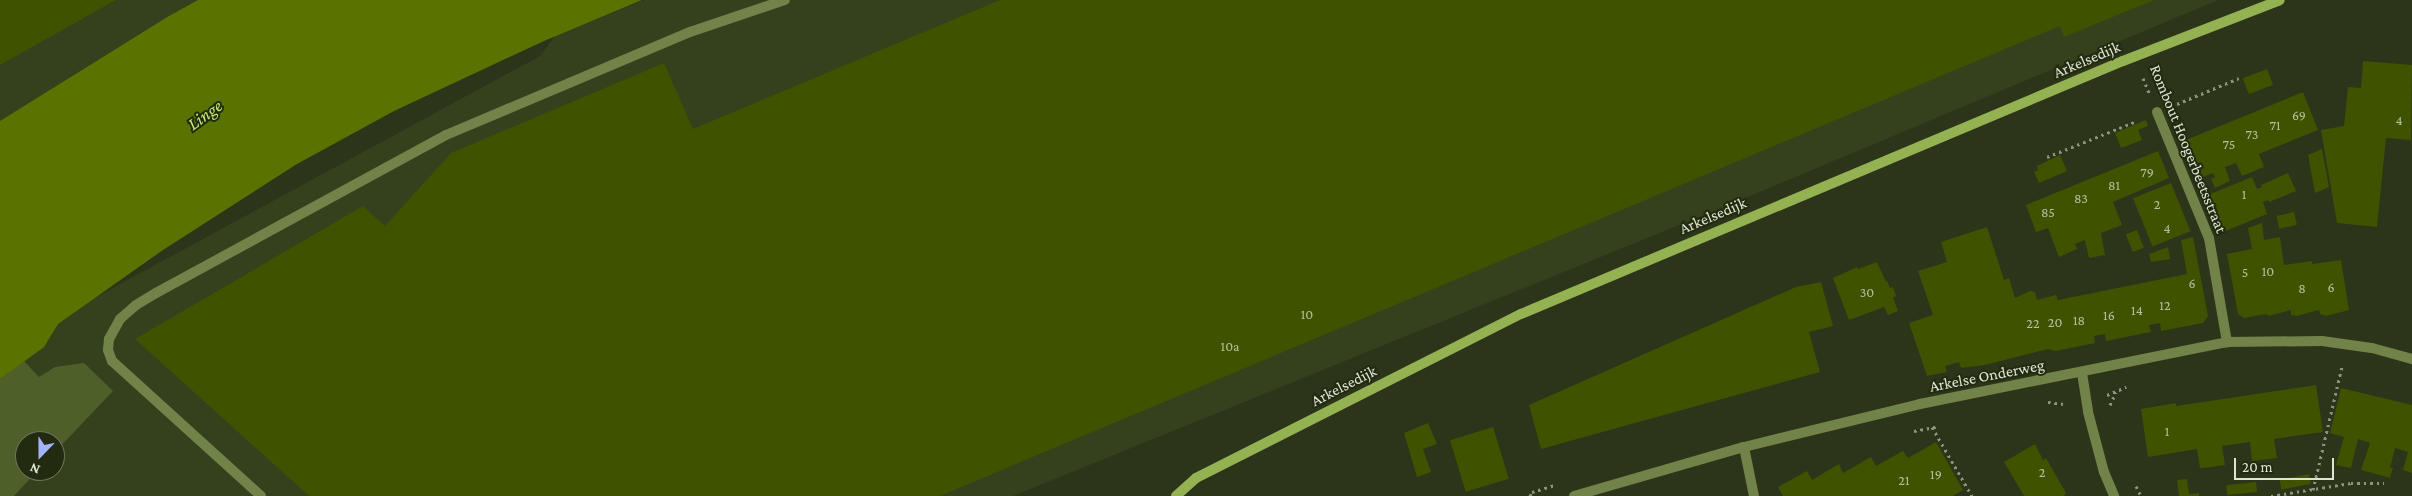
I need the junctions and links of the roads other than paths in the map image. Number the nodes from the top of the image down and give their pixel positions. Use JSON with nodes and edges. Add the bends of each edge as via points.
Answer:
{"nodes":[{"id":1,"x":786,"y":0,"type":"edge"},
{"id":2,"x":2280,"y":0,"type":"edge"},
{"id":3,"x":2157,"y":112,"type":"road end"},
{"id":4,"x":2226,"y":342,"type":"junction"},
{"id":5,"x":2412,"y":358,"type":"edge"},
{"id":6,"x":2082,"y":373,"type":"junction"},
{"id":7,"x":1744,"y":447,"type":"junction"},
{"id":8,"x":261,"y":496,"type":"edge"},
{"id":9,"x":1176,"y":496,"type":"edge"},
{"id":10,"x":1574,"y":496,"type":"edge"},
{"id":11,"x":1754,"y":496,"type":"edge"},
{"id":12,"x":2114,"y":496,"type":"edge"}],
"edges":[{"from":1,"to":8,"type":"street","via":[[690,32],[446,135],[165,288],[120,319],[110,339],[108,350],[112,361]]},
{"from":2,"to":9,"type":"main road","name":"Arkelsedijk","via":[[2134,56],[1521,314],[1196,478]]},
{"from":3,"to":4,"type":"street","name":"Rombout Hoogerbeetsstraat","via":[[2209,238]]},
{"from":4,"to":5,"type":"street","name":"Arkelse Onderweg","via":[[2299,340],[2347,344]]},
{"from":4,"to":6,"type":"street","name":"Arkelse Onderweg"},
{"from":6,"to":7,"type":"street","name":"Arkelse Onderweg","via":[[1920,404]]},
{"from":6,"to":12,"type":"street","via":[[2088,412]]},
{"from":7,"to":10,"type":"street","name":"Arkelse Onderweg"},
{"from":7,"to":11,"type":"street"}]}
